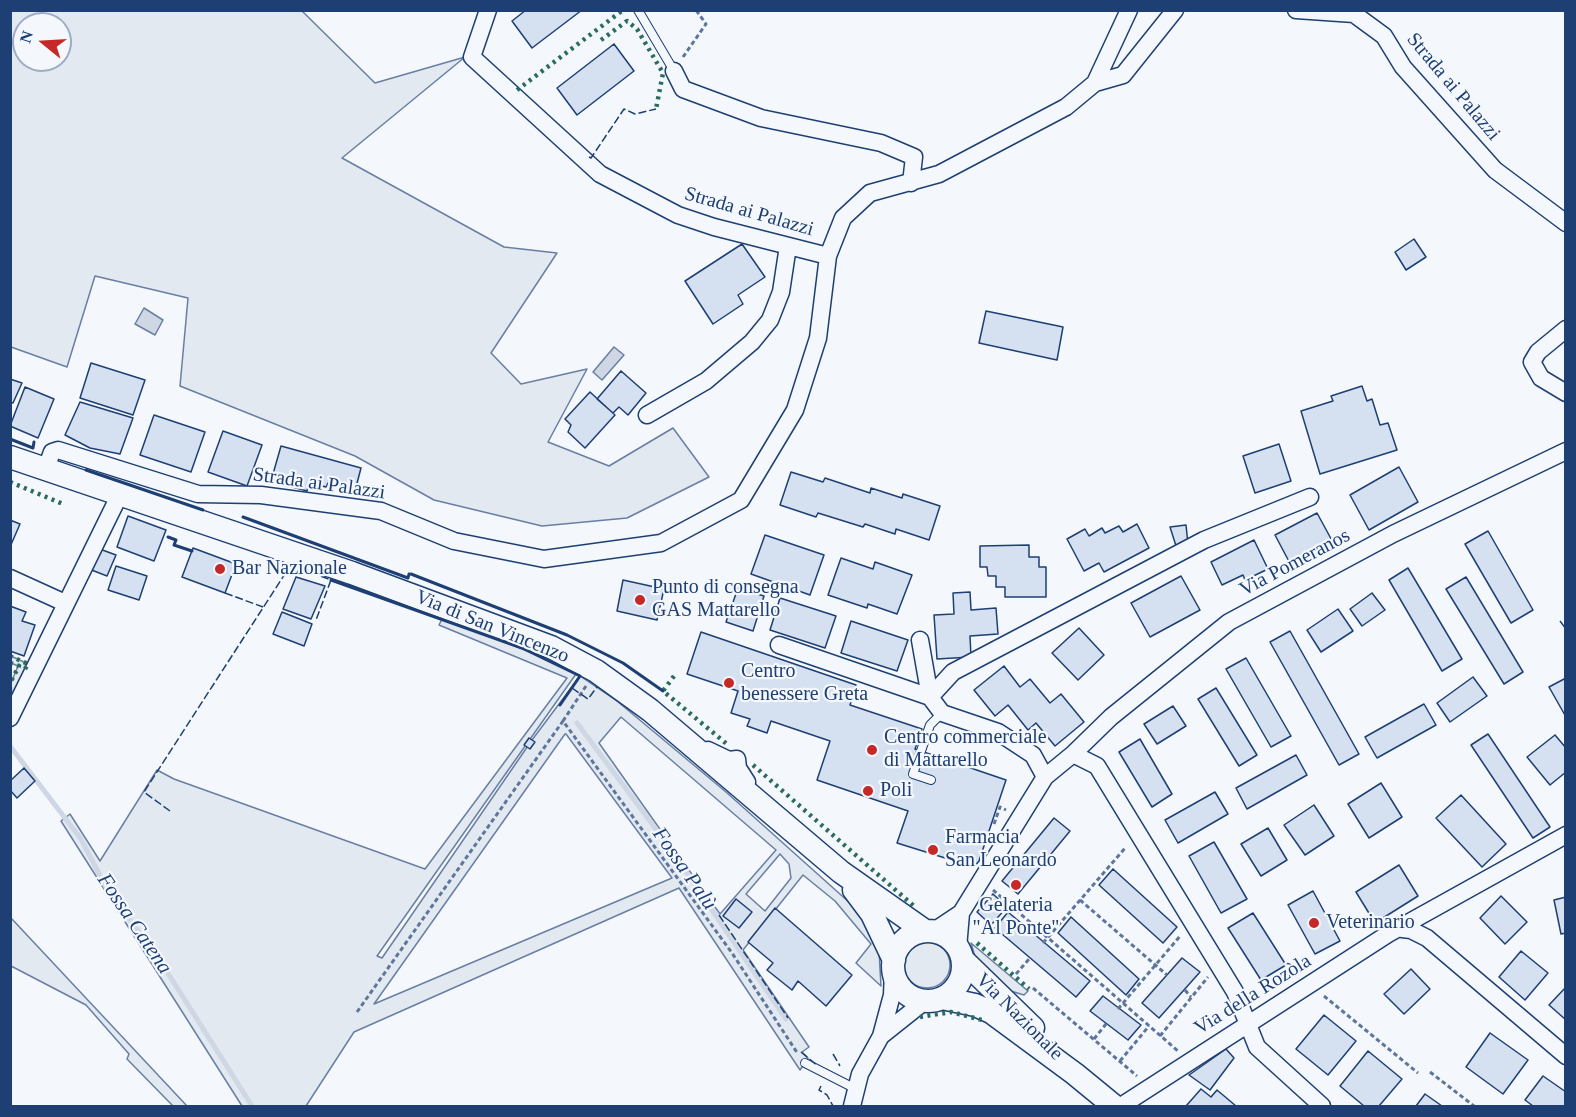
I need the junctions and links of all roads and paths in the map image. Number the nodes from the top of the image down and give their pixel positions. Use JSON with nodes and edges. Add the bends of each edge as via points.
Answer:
{"nodes":[{"id":1,"x":488,"y":10,"type":"edge"},
{"id":2,"x":638,"y":10,"type":"edge"},
{"id":3,"x":696,"y":10,"type":"edge"},
{"id":4,"x":1129,"y":10,"type":"edge"},
{"id":5,"x":1175,"y":10,"type":"edge"},
{"id":6,"x":1296,"y":10,"type":"edge"},
{"id":7,"x":674,"y":70,"type":"junction"},
{"id":8,"x":1095,"y":83,"type":"junction"},
{"id":9,"x":911,"y":183,"type":"junction"},
{"id":10,"x":1566,"y":223,"type":"edge"},
{"id":11,"x":788,"y":246,"type":"junction"},
{"id":12,"x":828,"y":256,"type":"junction"},
{"id":13,"x":1566,"y":329,"type":"edge"},
{"id":14,"x":1566,"y":393,"type":"edge"},
{"id":15,"x":647,"y":415,"type":"dead end"},
{"id":16,"x":1566,"y":451,"type":"edge"},
{"id":17,"x":10,"y":458,"type":"edge"},
{"id":18,"x":82,"y":458,"type":"junction"},
{"id":19,"x":45,"y":471,"type":"junction"},
{"id":20,"x":73,"y":481,"type":"junction"},
{"id":21,"x":120,"y":494,"type":"junction"},
{"id":22,"x":1310,"y":497,"type":"dead end"},
{"id":23,"x":10,"y":578,"type":"edge"},
{"id":24,"x":65,"y":603,"type":"junction"},
{"id":25,"x":920,"y":640,"type":"dead end"},
{"id":26,"x":779,"y":645,"type":"dead end"},
{"id":27,"x":596,"y":671,"type":"junction"},
{"id":28,"x":930,"y":697,"type":"junction"},
{"id":29,"x":10,"y":718,"type":"edge"},
{"id":30,"x":936,"y":719,"type":"junction"},
{"id":31,"x":563,"y":721,"type":"junction"},
{"id":32,"x":1073,"y":754,"type":"junction"},
{"id":33,"x":1045,"y":777,"type":"junction"},
{"id":34,"x":931,"y":780,"type":"dead end"},
{"id":35,"x":1566,"y":835,"type":"edge"},
{"id":36,"x":1131,"y":842,"type":"dead end"},
{"id":37,"x":841,"y":872,"type":"junction"},
{"id":38,"x":990,"y":886,"type":"dead end"},
{"id":39,"x":1080,"y":900,"type":"junction"},
{"id":40,"x":961,"y":914,"type":"junction"},
{"id":41,"x":1186,"y":929,"type":"dead end"},
{"id":42,"x":1401,"y":929,"type":"junction"},
{"id":43,"x":930,"y":931,"type":"junction"},
{"id":44,"x":1048,"y":937,"type":"junction"},
{"id":45,"x":1043,"y":943,"type":"dead end"},
{"id":46,"x":960,"y":954,"type":"junction"},
{"id":47,"x":1030,"y":958,"type":"dead end"},
{"id":48,"x":1218,"y":964,"type":"junction"},
{"id":49,"x":894,"y":965,"type":"junction"},
{"id":50,"x":1155,"y":965,"type":"junction"},
{"id":51,"x":1016,"y":974,"type":"dead end"},
{"id":52,"x":1167,"y":975,"type":"dead end"},
{"id":53,"x":1033,"y":988,"type":"dead end"},
{"id":54,"x":1185,"y":990,"type":"dead end"},
{"id":55,"x":1317,"y":990,"type":"dead end"},
{"id":56,"x":1191,"y":997,"type":"junction"},
{"id":57,"x":934,"y":999,"type":"junction"},
{"id":58,"x":1123,"y":1004,"type":"junction"},
{"id":59,"x":1118,"y":1010,"type":"dead end"},
{"id":60,"x":357,"y":1012,"type":"dead end"},
{"id":61,"x":1249,"y":1023,"type":"junction"},
{"id":62,"x":1106,"y":1024,"type":"dead end"},
{"id":63,"x":1149,"y":1026,"type":"junction"},
{"id":64,"x":881,"y":1036,"type":"junction"},
{"id":65,"x":1160,"y":1036,"type":"junction"},
{"id":66,"x":1094,"y":1039,"type":"junction"},
{"id":67,"x":1179,"y":1053,"type":"dead end"},
{"id":68,"x":1566,"y":1056,"type":"edge"},
{"id":69,"x":1120,"y":1061,"type":"junction"},
{"id":70,"x":805,"y":1063,"type":"joint"},
{"id":71,"x":1430,"y":1072,"type":"dead end"},
{"id":72,"x":1418,"y":1073,"type":"dead end"},
{"id":73,"x":1075,"y":1074,"type":"junction"},
{"id":74,"x":1139,"y":1080,"type":"dead end"},
{"id":75,"x":854,"y":1088,"type":"junction"},
{"id":76,"x":852,"y":1107,"type":"edge"},
{"id":77,"x":1114,"y":1107,"type":"edge"},
{"id":78,"x":1121,"y":1107,"type":"edge"},
{"id":79,"x":1322,"y":1107,"type":"edge"},
{"id":80,"x":1474,"y":1107,"type":"edge"}],
"edges":[{"from":1,"to":11,"type":"street","name":"Strada ai Palazzi","via":[[472,57],[600,174],[678,215]]},
{"from":2,"to":7,"type":"lane"},
{"from":3,"to":7,"type":"path","via":[[706,24]]},
{"from":4,"to":8,"type":"street","name":"Strada ai Palazzi"},
{"from":5,"to":8,"type":"street","name":"Strada ai Palazzi","via":[[1123,75]]},
{"from":6,"to":10,"type":"street","name":"Strada ai Palazzi","via":[[1354,14],[1384,36],[1403,67],[1495,170]]},
{"from":7,"to":9,"type":"street","via":[[683,89],[761,118],[880,143],[914,157]]},
{"from":8,"to":9,"type":"street","name":"Strada ai Palazzi","via":[[1066,107],[1036,124],[939,174]]},
{"from":9,"to":12,"type":"street","name":"Strada ai Palazzi","via":[[870,193],[843,218]]},
{"from":11,"to":12,"type":"street","name":"Strada ai Palazzi"},
{"from":11,"to":15,"type":"street","via":[[781,292],[770,320],[752,342],[706,381]]},
{"from":12,"to":18,"type":"street","name":"Strada ai Palazzi","via":[[818,338],[795,410],[741,500],[662,543],[544,558],[454,541],[381,511],[261,495],[198,494]]},
{"from":13,"to":14,"type":"street","via":[[1532,362],[1542,378]]},
{"from":16,"to":32,"type":"street","name":"Via Pomeranos","via":[[1393,534],[1229,622],[1111,717]]},
{"from":17,"to":19,"type":"main road","name":"Via di San Vincenzo"},
{"from":18,"to":19,"type":"street","name":"Strada ai Palazzi","via":[[55,449]]},
{"from":18,"to":20,"type":"street"},
{"from":19,"to":20,"type":"main road","name":"Via di San Vincenzo"},
{"from":20,"to":21,"type":"main road","name":"Via di San Vincenzo"},
{"from":21,"to":24,"type":"street"},
{"from":21,"to":27,"type":"main road","name":"Via di San Vincenzo","via":[[495,626],[551,647]]},
{"from":22,"to":28,"type":"street","via":[[1204,540],[953,672]]},
{"from":23,"to":24,"type":"street"},
{"from":24,"to":29,"type":"street"},
{"from":25,"to":28,"type":"street"},
{"from":26,"to":28,"type":"street"},
{"from":27,"to":31,"type":"path"},
{"from":27,"to":37,"type":"main road","name":"Via di San Vincenzo","via":[[650,710]]},
{"from":28,"to":30,"type":"street"},
{"from":30,"to":33,"type":"street","via":[[998,732],[1033,755]]},
{"from":30,"to":34,"type":"lane","via":[[913,774]]},
{"from":31,"to":60,"type":"path"},
{"from":31,"to":70,"type":"path","via":[[732,953]]},
{"from":32,"to":33,"type":"street","name":"Via Pomeranos"},
{"from":32,"to":48,"type":"street","via":[[1097,766]]},
{"from":33,"to":40,"type":"street","name":"Via Pomeranos"},
{"from":35,"to":42,"type":"street","name":"Via della Rozòla","via":[[1440,903]]},
{"from":36,"to":39,"type":"path"},
{"from":37,"to":43,"type":"main road","name":"Via di San Vincenzo"},
{"from":37,"to":49,"type":"main road","name":"Via di San Vincenzo","via":[[872,914]]},
{"from":38,"to":44,"type":"path"},
{"from":39,"to":44,"type":"path"},
{"from":39,"to":50,"type":"path"},
{"from":40,"to":43,"type":"street","name":"Via Pomeranos"},
{"from":40,"to":46,"type":"street","name":"Via Pomeranos"},
{"from":41,"to":50,"type":"path"},
{"from":42,"to":61,"type":"street","name":"Via della Rozòla"},
{"from":42,"to":68,"type":"street","via":[[1427,938]]},
{"from":43,"to":46,"type":"main road","name":"Via Nazionale","via":[[944,934]]},
{"from":43,"to":49,"type":"main road","via":[[905,940]]},
{"from":44,"to":45,"type":"path"},
{"from":44,"to":58,"type":"path"},
{"from":46,"to":57,"type":"main road","name":"Via Nazionale","via":[[959,983]]},
{"from":46,"to":73,"type":"main road","name":"Via Nazionale"},
{"from":47,"to":51,"type":"path"},
{"from":48,"to":56,"type":"path"},
{"from":48,"to":61,"type":"street"},
{"from":49,"to":57,"type":"main road","name":"Via Nazionale","via":[[897,982],[904,991]]},
{"from":49,"to":64,"type":"street","via":[[892,995]]},
{"from":50,"to":52,"type":"path"},
{"from":50,"to":58,"type":"path"},
{"from":53,"to":66,"type":"path"},
{"from":54,"to":56,"type":"path"},
{"from":55,"to":72,"type":"path"},
{"from":56,"to":65,"type":"path"},
{"from":57,"to":64,"type":"street"},
{"from":57,"to":73,"type":"main road","name":"Via Nazionale","via":[[975,1005],[991,1012]]},
{"from":58,"to":59,"type":"path"},
{"from":58,"to":63,"type":"path"},
{"from":61,"to":78,"type":"street","name":"Via della Rozòla"},
{"from":61,"to":79,"type":"street","via":[[1257,1047]]},
{"from":62,"to":66,"type":"path"},
{"from":63,"to":65,"type":"path"},
{"from":63,"to":69,"type":"path"},
{"from":64,"to":75,"type":"street"},
{"from":65,"to":67,"type":"path"},
{"from":66,"to":69,"type":"path"},
{"from":69,"to":74,"type":"path"},
{"from":70,"to":75,"type":"lane"},
{"from":71,"to":80,"type":"path"},
{"from":73,"to":77,"type":"main road","name":"Via Nazionale"},
{"from":75,"to":76,"type":"street"}]}
